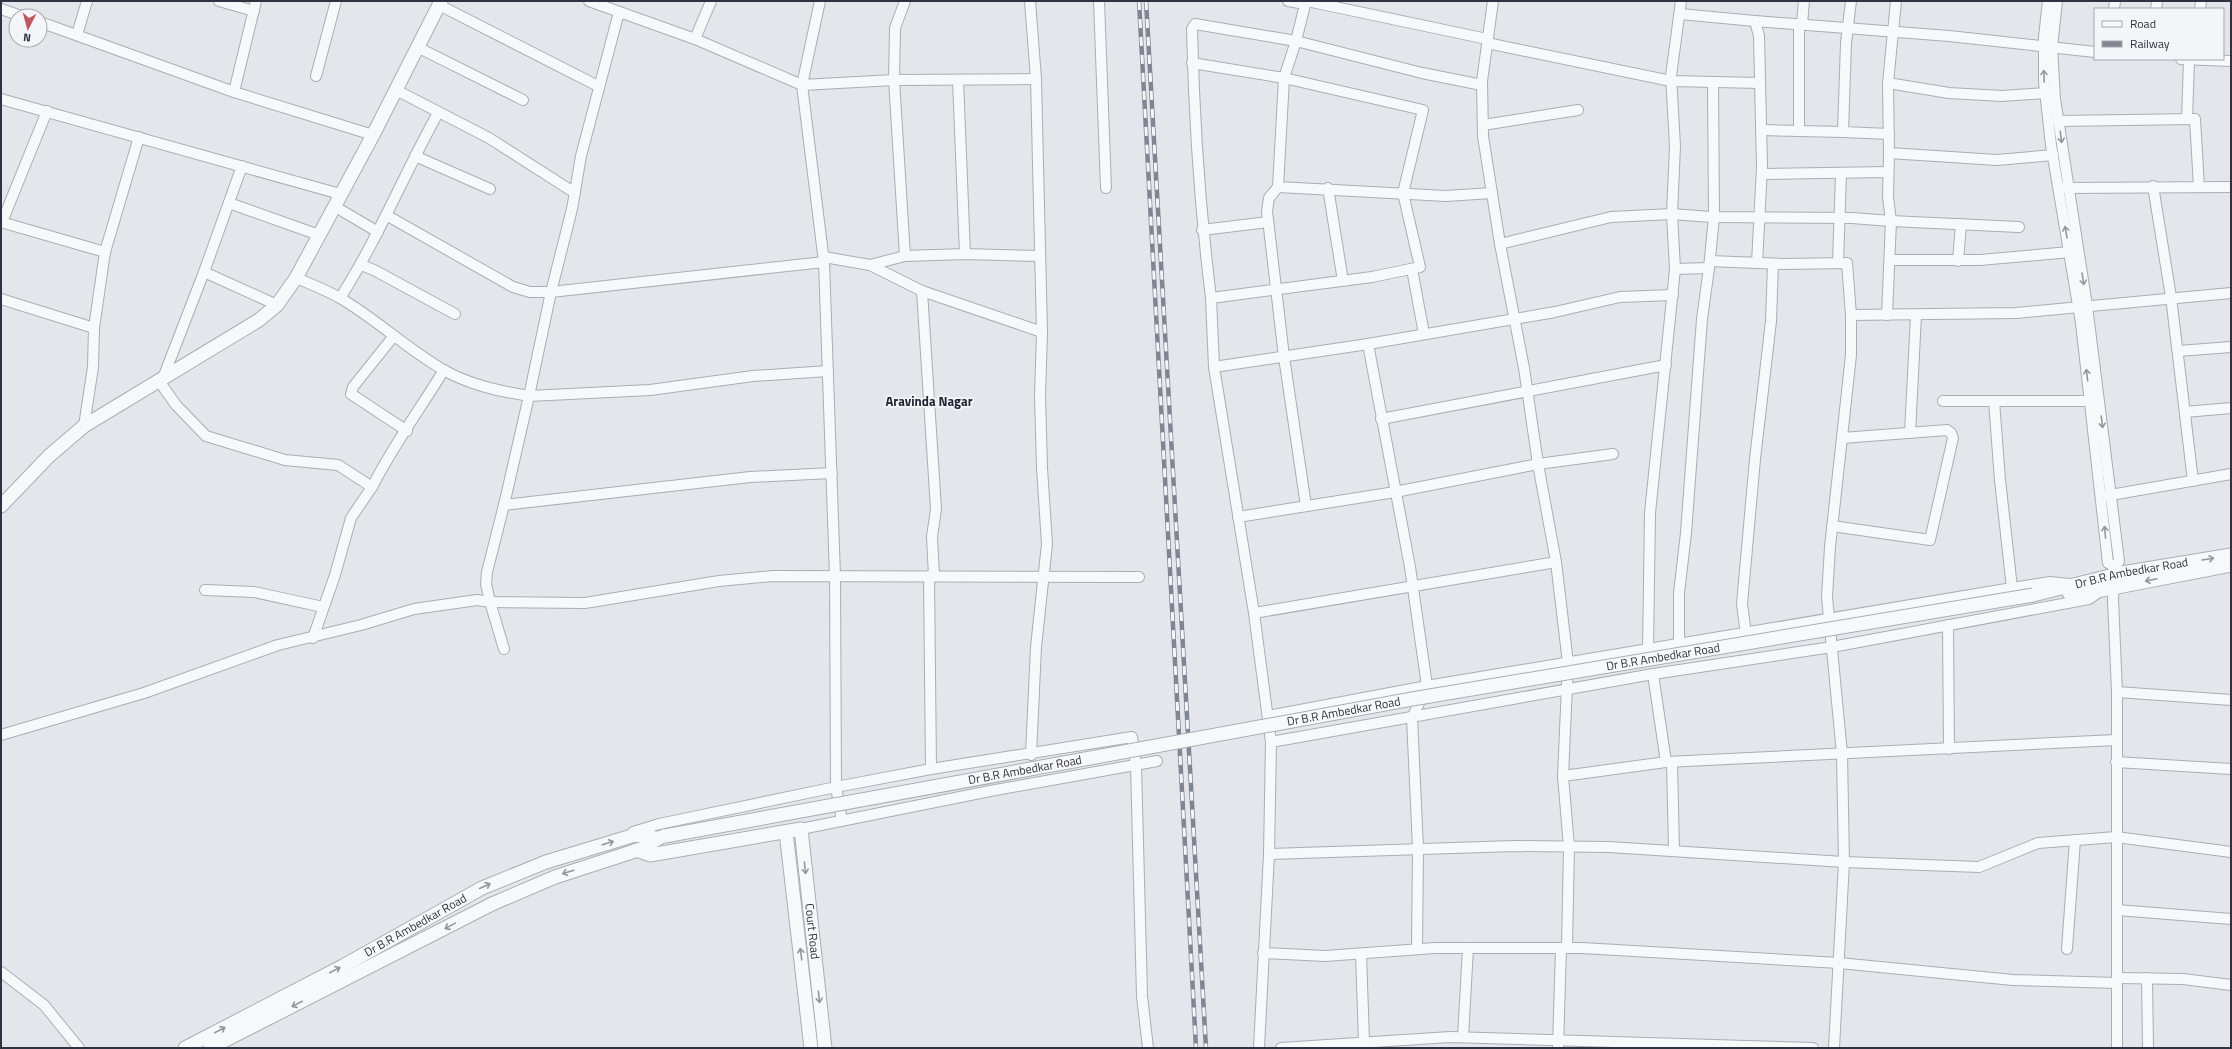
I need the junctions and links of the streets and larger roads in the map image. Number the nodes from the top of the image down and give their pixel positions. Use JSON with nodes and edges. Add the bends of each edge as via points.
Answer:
{"nodes":[{"id":1,"x":3,"y":1,"type":"edge"},
{"id":2,"x":87,"y":1,"type":"edge"},
{"id":3,"x":219,"y":1,"type":"edge"},
{"id":4,"x":336,"y":1,"type":"edge"},
{"id":5,"x":589,"y":1,"type":"edge"},
{"id":6,"x":711,"y":1,"type":"edge"},
{"id":7,"x":820,"y":1,"type":"edge"},
{"id":8,"x":906,"y":1,"type":"edge"},
{"id":9,"x":1030,"y":1,"type":"edge"},
{"id":10,"x":1099,"y":1,"type":"edge"},
{"id":11,"x":1288,"y":1,"type":"edge"},
{"id":12,"x":1493,"y":1,"type":"edge"},
{"id":13,"x":1681,"y":1,"type":"edge"},
{"id":14,"x":1804,"y":1,"type":"edge"},
{"id":15,"x":1851,"y":1,"type":"edge"},
{"id":16,"x":1896,"y":1,"type":"edge"},
{"id":17,"x":2044,"y":1,"type":"edge"},
{"id":18,"x":2048,"y":1,"type":"edge"},
{"id":19,"x":2056,"y":1,"type":"edge"},
{"id":20,"x":1306,"y":2,"type":"edge"},
{"id":21,"x":440,"y":3,"type":"edge"},
{"id":22,"x":255,"y":6,"type":"edge"},
{"id":23,"x":1,"y":8,"type":"edge"},
{"id":24,"x":619,"y":12,"type":"junction"},
{"id":25,"x":1680,"y":14,"type":"junction"},
{"id":26,"x":1755,"y":21,"type":"junction"},
{"id":27,"x":1801,"y":24,"type":"junction"},
{"id":28,"x":48,"y":25,"type":"edge"},
{"id":29,"x":1848,"y":28,"type":"junction"},
{"id":30,"x":1894,"y":32,"type":"junction"},
{"id":31,"x":77,"y":35,"type":"junction"},
{"id":32,"x":695,"y":38,"type":"junction"},
{"id":33,"x":1296,"y":41,"type":"junction"},
{"id":34,"x":1487,"y":41,"type":"junction"},
{"id":35,"x":2048,"y":46,"type":"junction"},
{"id":36,"x":417,"y":47,"type":"junction"},
{"id":37,"x":2094,"y":52,"type":"edge"},
{"id":38,"x":2190,"y":60,"type":"edge"},
{"id":39,"x":2231,"y":61,"type":"edge"},
{"id":40,"x":1192,"y":63,"type":"junction"},
{"id":41,"x":316,"y":76,"type":"dead end"},
{"id":42,"x":1284,"y":78,"type":"junction"},
{"id":43,"x":1036,"y":79,"type":"junction"},
{"id":44,"x":894,"y":80,"type":"junction"},
{"id":45,"x":958,"y":80,"type":"junction"},
{"id":46,"x":1671,"y":81,"type":"junction"},
{"id":47,"x":1713,"y":82,"type":"junction"},
{"id":48,"x":1760,"y":83,"type":"junction"},
{"id":49,"x":1888,"y":83,"type":"junction"},
{"id":50,"x":802,"y":85,"type":"junction"},
{"id":51,"x":1482,"y":85,"type":"junction"},
{"id":52,"x":598,"y":86,"type":"junction"},
{"id":53,"x":396,"y":90,"type":"junction"},
{"id":54,"x":234,"y":92,"type":"junction"},
{"id":55,"x":2045,"y":93,"type":"junction"},
{"id":56,"x":1,"y":99,"type":"edge"},
{"id":57,"x":523,"y":100,"type":"dead end"},
{"id":58,"x":1578,"y":110,"type":"dead end"},
{"id":59,"x":48,"y":111,"type":"junction"},
{"id":60,"x":438,"y":113,"type":"junction"},
{"id":61,"x":2187,"y":119,"type":"junction"},
{"id":62,"x":2058,"y":121,"type":"junction"},
{"id":63,"x":1483,"y":125,"type":"junction"},
{"id":64,"x":1762,"y":130,"type":"junction"},
{"id":65,"x":1799,"y":131,"type":"junction"},
{"id":66,"x":1843,"y":132,"type":"junction"},
{"id":67,"x":1889,"y":134,"type":"junction"},
{"id":68,"x":373,"y":135,"type":"junction"},
{"id":69,"x":139,"y":137,"type":"junction"},
{"id":70,"x":1889,"y":153,"type":"junction"},
{"id":71,"x":2053,"y":154,"type":"junction"},
{"id":72,"x":414,"y":156,"type":"junction"},
{"id":73,"x":242,"y":166,"type":"junction"},
{"id":74,"x":1888,"y":172,"type":"junction"},
{"id":75,"x":1762,"y":174,"type":"junction"},
{"id":76,"x":1841,"y":174,"type":"junction"},
{"id":77,"x":2153,"y":186,"type":"junction"},
{"id":78,"x":1278,"y":187,"type":"junction"},
{"id":79,"x":2199,"y":187,"type":"junction"},
{"id":80,"x":2231,"y":187,"type":"edge"},
{"id":81,"x":1106,"y":188,"type":"dead end"},
{"id":82,"x":1328,"y":188,"type":"junction"},
{"id":83,"x":2063,"y":188,"type":"junction"},
{"id":84,"x":490,"y":189,"type":"dead end"},
{"id":85,"x":575,"y":193,"type":"junction"},
{"id":86,"x":1403,"y":193,"type":"junction"},
{"id":87,"x":1492,"y":193,"type":"junction"},
{"id":88,"x":340,"y":194,"type":"junction"},
{"id":89,"x":229,"y":204,"type":"junction"},
{"id":90,"x":334,"y":206,"type":"junction"},
{"id":91,"x":1672,"y":214,"type":"junction"},
{"id":92,"x":386,"y":215,"type":"junction"},
{"id":93,"x":1714,"y":217,"type":"junction"},
{"id":94,"x":1760,"y":217,"type":"junction"},
{"id":95,"x":1839,"y":218,"type":"junction"},
{"id":96,"x":1891,"y":221,"type":"junction"},
{"id":97,"x":2,"y":222,"type":"edge"},
{"id":98,"x":1268,"y":222,"type":"junction"},
{"id":99,"x":1961,"y":224,"type":"junction"},
{"id":100,"x":2019,"y":227,"type":"dead end"},
{"id":101,"x":1202,"y":230,"type":"junction"},
{"id":102,"x":378,"y":232,"type":"junction"},
{"id":103,"x":319,"y":235,"type":"junction"},
{"id":104,"x":1500,"y":244,"type":"junction"},
{"id":105,"x":105,"y":252,"type":"junction"},
{"id":106,"x":2070,"y":252,"type":"junction"},
{"id":107,"x":965,"y":254,"type":"junction"},
{"id":108,"x":905,"y":256,"type":"junction"},
{"id":109,"x":1039,"y":256,"type":"junction"},
{"id":110,"x":824,"y":260,"type":"junction"},
{"id":111,"x":1890,"y":260,"type":"junction"},
{"id":112,"x":1958,"y":261,"type":"junction"},
{"id":113,"x":1757,"y":263,"type":"junction"},
{"id":114,"x":1838,"y":263,"type":"junction"},
{"id":115,"x":1773,"y":264,"type":"junction"},
{"id":116,"x":361,"y":265,"type":"junction"},
{"id":117,"x":870,"y":265,"type":"junction"},
{"id":118,"x":1710,"y":265,"type":"junction"},
{"id":119,"x":1412,"y":269,"type":"junction"},
{"id":120,"x":1675,"y":269,"type":"junction"},
{"id":121,"x":204,"y":272,"type":"junction"},
{"id":122,"x":296,"y":278,"type":"junction"},
{"id":123,"x":1343,"y":281,"type":"junction"},
{"id":124,"x":922,"y":291,"type":"junction"},
{"id":125,"x":1276,"y":291,"type":"junction"},
{"id":126,"x":551,"y":292,"type":"junction"},
{"id":127,"x":2231,"y":293,"type":"edge"},
{"id":128,"x":1672,"y":295,"type":"junction"},
{"id":129,"x":2171,"y":297,"type":"junction"},
{"id":130,"x":340,"y":298,"type":"junction"},
{"id":131,"x":1211,"y":298,"type":"junction"},
{"id":132,"x":1,"y":299,"type":"edge"},
{"id":133,"x":277,"y":305,"type":"junction"},
{"id":134,"x":2083,"y":306,"type":"junction"},
{"id":135,"x":455,"y":314,"type":"dead end"},
{"id":136,"x":1887,"y":315,"type":"junction"},
{"id":137,"x":1916,"y":315,"type":"junction"},
{"id":138,"x":1852,"y":316,"type":"junction"},
{"id":139,"x":1515,"y":319,"type":"junction"},
{"id":140,"x":94,"y":328,"type":"junction"},
{"id":141,"x":1042,"y":332,"type":"junction"},
{"id":142,"x":1424,"y":334,"type":"junction"},
{"id":143,"x":393,"y":337,"type":"junction"},
{"id":144,"x":1368,"y":344,"type":"junction"},
{"id":145,"x":2231,"y":347,"type":"edge"},
{"id":146,"x":2178,"y":351,"type":"junction"},
{"id":147,"x":1284,"y":357,"type":"junction"},
{"id":148,"x":1666,"y":365,"type":"junction"},
{"id":149,"x":1214,"y":367,"type":"junction"},
{"id":150,"x":444,"y":370,"type":"junction"},
{"id":151,"x":828,"y":371,"type":"junction"},
{"id":152,"x":161,"y":379,"type":"junction"},
{"id":153,"x":1528,"y":393,"type":"junction"},
{"id":154,"x":529,"y":396,"type":"junction"},
{"id":155,"x":2090,"y":400,"type":"junction"},
{"id":156,"x":1943,"y":401,"type":"dead end"},
{"id":157,"x":1994,"y":401,"type":"junction"},
{"id":158,"x":2231,"y":408,"type":"edge"},
{"id":159,"x":2185,"y":412,"type":"junction"},
{"id":160,"x":1381,"y":419,"type":"junction"},
{"id":161,"x":84,"y":426,"type":"junction"},
{"id":162,"x":407,"y":431,"type":"junction"},
{"id":163,"x":1910,"y":433,"type":"junction"},
{"id":164,"x":1842,"y":438,"type":"junction"},
{"id":165,"x":1613,"y":454,"type":"dead end"},
{"id":166,"x":1538,"y":464,"type":"junction"},
{"id":167,"x":832,"y":473,"type":"junction"},
{"id":168,"x":2231,"y":474,"type":"edge"},
{"id":169,"x":2193,"y":481,"type":"junction"},
{"id":170,"x":372,"y":487,"type":"junction"},
{"id":171,"x":1395,"y":492,"type":"junction"},
{"id":172,"x":2112,"y":496,"type":"junction"},
{"id":173,"x":2101,"y":497,"type":"junction"},
{"id":174,"x":504,"y":505,"type":"junction"},
{"id":175,"x":1,"y":506,"type":"edge"},
{"id":176,"x":1306,"y":506,"type":"junction"},
{"id":177,"x":1238,"y":517,"type":"junction"},
{"id":178,"x":1832,"y":526,"type":"junction"},
{"id":179,"x":2231,"y":555,"type":"edge"},
{"id":180,"x":1556,"y":562,"type":"junction"},
{"id":181,"x":2231,"y":565,"type":"edge"},
{"id":182,"x":835,"y":576,"type":"junction"},
{"id":183,"x":932,"y":576,"type":"junction"},
{"id":184,"x":1044,"y":576,"type":"junction"},
{"id":185,"x":2115,"y":576,"type":"junction"},
{"id":186,"x":1139,"y":577,"type":"dead end"},
{"id":187,"x":2074,"y":585,"type":"junction"},
{"id":188,"x":1412,"y":586,"type":"junction"},
{"id":189,"x":2012,"y":588,"type":"junction"},
{"id":190,"x":205,"y":590,"type":"dead end"},
{"id":191,"x":2102,"y":590,"type":"junction"},
{"id":192,"x":2033,"y":595,"type":"junction"},
{"id":193,"x":490,"y":602,"type":"junction"},
{"id":194,"x":323,"y":607,"type":"junction"},
{"id":195,"x":1254,"y":613,"type":"junction"},
{"id":196,"x":1829,"y":620,"type":"junction"},
{"id":197,"x":1948,"y":624,"type":"junction"},
{"id":198,"x":1746,"y":634,"type":"junction"},
{"id":199,"x":313,"y":638,"type":"junction"},
{"id":200,"x":1679,"y":644,"type":"junction"},
{"id":201,"x":1832,"y":647,"type":"junction"},
{"id":202,"x":504,"y":649,"type":"dead end"},
{"id":203,"x":1648,"y":649,"type":"junction"},
{"id":204,"x":1568,"y":663,"type":"junction"},
{"id":205,"x":1653,"y":674,"type":"junction"},
{"id":206,"x":1427,"y":686,"type":"junction"},
{"id":207,"x":1565,"y":690,"type":"junction"},
{"id":208,"x":2117,"y":692,"type":"junction"},
{"id":209,"x":2231,"y":700,"type":"edge"},
{"id":210,"x":1268,"y":716,"type":"junction"},
{"id":211,"x":1412,"y":718,"type":"junction"},
{"id":212,"x":1,"y":735,"type":"edge"},
{"id":213,"x":2116,"y":740,"type":"junction"},
{"id":214,"x":1272,"y":742,"type":"junction"},
{"id":215,"x":1949,"y":749,"type":"junction"},
{"id":216,"x":1842,"y":754,"type":"junction"},
{"id":217,"x":1031,"y":755,"type":"junction"},
{"id":218,"x":1157,"y":760,"type":"dead end"},
{"id":219,"x":1669,"y":762,"type":"junction"},
{"id":220,"x":2116,"y":762,"type":"junction"},
{"id":221,"x":1136,"y":765,"type":"junction"},
{"id":222,"x":931,"y":769,"type":"junction"},
{"id":223,"x":2231,"y":769,"type":"edge"},
{"id":224,"x":1563,"y":776,"type":"junction"},
{"id":225,"x":836,"y":787,"type":"junction"},
{"id":226,"x":842,"y":821,"type":"junction"},
{"id":227,"x":801,"y":829,"type":"junction"},
{"id":228,"x":786,"y":832,"type":"junction"},
{"id":229,"x":631,"y":836,"type":"junction"},
{"id":230,"x":660,"y":837,"type":"junction"},
{"id":231,"x":2116,"y":837,"type":"junction"},
{"id":232,"x":2075,"y":840,"type":"junction"},
{"id":233,"x":1568,"y":847,"type":"junction"},
{"id":234,"x":1418,"y":848,"type":"junction"},
{"id":235,"x":636,"y":850,"type":"junction"},
{"id":236,"x":1674,"y":850,"type":"junction"},
{"id":237,"x":2231,"y":852,"type":"edge"},
{"id":238,"x":1269,"y":854,"type":"junction"},
{"id":239,"x":1844,"y":862,"type":"junction"},
{"id":240,"x":2117,"y":910,"type":"junction"},
{"id":241,"x":2231,"y":919,"type":"edge"},
{"id":242,"x":1468,"y":948,"type":"junction"},
{"id":243,"x":1564,"y":948,"type":"junction"},
{"id":244,"x":2067,"y":949,"type":"dead end"},
{"id":245,"x":1417,"y":950,"type":"junction"},
{"id":246,"x":1263,"y":953,"type":"junction"},
{"id":247,"x":1361,"y":954,"type":"junction"},
{"id":248,"x":1839,"y":963,"type":"junction"},
{"id":249,"x":1,"y":972,"type":"edge"},
{"id":250,"x":2147,"y":978,"type":"junction"},
{"id":251,"x":2117,"y":980,"type":"junction"},
{"id":252,"x":2231,"y":985,"type":"edge"},
{"id":253,"x":1463,"y":1037,"type":"junction"},
{"id":254,"x":1364,"y":1041,"type":"junction"},
{"id":255,"x":1417,"y":1043,"type":"edge"},
{"id":256,"x":1559,"y":1044,"type":"edge"},
{"id":257,"x":1645,"y":1046,"type":"edge"},
{"id":258,"x":78,"y":1048,"type":"edge"},
{"id":259,"x":185,"y":1048,"type":"edge"},
{"id":260,"x":210,"y":1048,"type":"edge"},
{"id":261,"x":811,"y":1048,"type":"edge"},
{"id":262,"x":824,"y":1048,"type":"edge"},
{"id":263,"x":1148,"y":1048,"type":"edge"},
{"id":264,"x":1259,"y":1048,"type":"edge"},
{"id":265,"x":1281,"y":1048,"type":"edge"},
{"id":266,"x":1813,"y":1048,"type":"edge"},
{"id":267,"x":1834,"y":1048,"type":"edge"},
{"id":268,"x":2117,"y":1048,"type":"edge"},
{"id":269,"x":2148,"y":1048,"type":"edge"}],
"edges":[{"from":1,"to":23,"type":"street"},
{"from":2,"to":31,"type":"street"},
{"from":3,"to":22,"type":"street"},
{"from":4,"to":41,"type":"street"},
{"from":5,"to":24,"type":"street"},
{"from":6,"to":32,"type":"street"},
{"from":7,"to":50,"type":"street"},
{"from":8,"to":44,"type":"street","via":[[894,28]]},
{"from":9,"to":43,"type":"street"},
{"from":10,"to":81,"type":"street"},
{"from":11,"to":20,"type":"street"},
{"from":12,"to":34,"type":"street"},
{"from":13,"to":25,"type":"street"},
{"from":14,"to":27,"type":"street"},
{"from":15,"to":29,"type":"street"},
{"from":16,"to":30,"type":"street"},
{"from":17,"to":18,"type":"street"},
{"from":18,"to":35,"type":"street"},
{"from":19,"to":35,"type":"street"},
{"from":20,"to":33,"type":"street"},
{"from":20,"to":34,"type":"street"},
{"from":21,"to":36,"type":"street"},
{"from":21,"to":52,"type":"street"},
{"from":22,"to":54,"type":"street"},
{"from":24,"to":32,"type":"street"},
{"from":24,"to":52,"type":"street"},
{"from":25,"to":26,"type":"street"},
{"from":25,"to":46,"type":"street"},
{"from":26,"to":27,"type":"street"},
{"from":26,"to":48,"type":"street","via":[[1759,36]]},
{"from":27,"to":29,"type":"street"},
{"from":27,"to":65,"type":"street"},
{"from":28,"to":31,"type":"street"},
{"from":29,"to":30,"type":"street"},
{"from":29,"to":66,"type":"street"},
{"from":30,"to":35,"type":"street"},
{"from":30,"to":49,"type":"street"},
{"from":31,"to":54,"type":"street"},
{"from":32,"to":50,"type":"street"},
{"from":33,"to":40,"type":"street","via":[[1195,24],[1192,29]]},
{"from":33,"to":42,"type":"street"},
{"from":33,"to":51,"type":"street","via":[[1422,73]]},
{"from":34,"to":46,"type":"street"},
{"from":34,"to":51,"type":"street"},
{"from":35,"to":37,"type":"street"},
{"from":55,"to":35,"type":"street","one_way":true},
{"from":35,"to":62,"type":"street"},
{"from":36,"to":53,"type":"street"},
{"from":36,"to":57,"type":"street"},
{"from":38,"to":39,"type":"street"},
{"from":38,"to":61,"type":"street"},
{"from":40,"to":42,"type":"street"},
{"from":40,"to":101,"type":"street"},
{"from":42,"to":78,"type":"street"},
{"from":42,"to":86,"type":"street","via":[[1423,110]]},
{"from":43,"to":45,"type":"street"},
{"from":43,"to":109,"type":"street"},
{"from":44,"to":45,"type":"street"},
{"from":44,"to":50,"type":"street"},
{"from":44,"to":108,"type":"street"},
{"from":45,"to":107,"type":"street"},
{"from":46,"to":47,"type":"street"},
{"from":46,"to":91,"type":"street","via":[[1675,146]]},
{"from":47,"to":48,"type":"street"},
{"from":47,"to":93,"type":"street"},
{"from":48,"to":64,"type":"street"},
{"from":49,"to":55,"type":"street","via":[[1949,93],[2002,96]]},
{"from":49,"to":67,"type":"street"},
{"from":50,"to":110,"type":"street"},
{"from":51,"to":63,"type":"street"},
{"from":52,"to":85,"type":"street"},
{"from":53,"to":60,"type":"street"},
{"from":53,"to":68,"type":"street"},
{"from":54,"to":68,"type":"street"},
{"from":55,"to":71,"type":"street"},
{"from":56,"to":59,"type":"street"},
{"from":58,"to":63,"type":"street"},
{"from":59,"to":69,"type":"street"},
{"from":59,"to":97,"type":"street"},
{"from":60,"to":72,"type":"street"},
{"from":60,"to":85,"type":"street","via":[[489,138]]},
{"from":61,"to":62,"type":"street"},
{"from":61,"to":79,"type":"street","via":[[2195,119]]},
{"from":62,"to":83,"type":"street","one_way":true},
{"from":63,"to":87,"type":"street"},
{"from":64,"to":65,"type":"street"},
{"from":64,"to":75,"type":"street"},
{"from":65,"to":66,"type":"street"},
{"from":66,"to":67,"type":"street"},
{"from":67,"to":70,"type":"street"},
{"from":68,"to":88,"type":"street"},
{"from":69,"to":73,"type":"street"},
{"from":69,"to":105,"type":"street"},
{"from":70,"to":71,"type":"street","via":[[1997,160]]},
{"from":70,"to":74,"type":"street"},
{"from":71,"to":83,"type":"street"},
{"from":72,"to":84,"type":"street"},
{"from":72,"to":92,"type":"street"},
{"from":73,"to":88,"type":"street"},
{"from":73,"to":89,"type":"street"},
{"from":74,"to":76,"type":"street"},
{"from":74,"to":96,"type":"street"},
{"from":75,"to":76,"type":"street"},
{"from":75,"to":94,"type":"street"},
{"from":76,"to":95,"type":"street"},
{"from":77,"to":79,"type":"street"},
{"from":77,"to":83,"type":"street"},
{"from":77,"to":129,"type":"street"},
{"from":78,"to":82,"type":"street"},
{"from":78,"to":98,"type":"street","via":[[1269,198]]},
{"from":79,"to":80,"type":"street"},
{"from":82,"to":86,"type":"street"},
{"from":82,"to":123,"type":"street"},
{"from":106,"to":83,"type":"street","one_way":true},
{"from":83,"to":134,"type":"street","one_way":true},
{"from":85,"to":126,"type":"street"},
{"from":86,"to":87,"type":"street","via":[[1446,196]]},
{"from":86,"to":119,"type":"street","via":[[1420,267]]},
{"from":87,"to":104,"type":"street"},
{"from":88,"to":90,"type":"street"},
{"from":89,"to":103,"type":"street"},
{"from":89,"to":121,"type":"street"},
{"from":90,"to":102,"type":"street"},
{"from":90,"to":103,"type":"street"},
{"from":91,"to":93,"type":"street"},
{"from":91,"to":104,"type":"street","via":[[1611,217]]},
{"from":91,"to":120,"type":"street"},
{"from":92,"to":102,"type":"street"},
{"from":92,"to":126,"type":"street","via":[[513,287],[530,292]]},
{"from":93,"to":94,"type":"street"},
{"from":93,"to":118,"type":"street"},
{"from":94,"to":95,"type":"street"},
{"from":94,"to":113,"type":"street"},
{"from":95,"to":96,"type":"street"},
{"from":95,"to":114,"type":"street"},
{"from":96,"to":99,"type":"street"},
{"from":96,"to":111,"type":"street"},
{"from":97,"to":105,"type":"street"},
{"from":98,"to":101,"type":"street"},
{"from":98,"to":125,"type":"street"},
{"from":99,"to":100,"type":"street"},
{"from":99,"to":112,"type":"street"},
{"from":101,"to":131,"type":"street"},
{"from":102,"to":116,"type":"street"},
{"from":103,"to":122,"type":"street"},
{"from":104,"to":139,"type":"street"},
{"from":105,"to":140,"type":"street"},
{"from":106,"to":112,"type":"street"},
{"from":106,"to":134,"type":"street"},
{"from":107,"to":108,"type":"street"},
{"from":107,"to":109,"type":"street"},
{"from":108,"to":117,"type":"street"},
{"from":109,"to":141,"type":"street"},
{"from":110,"to":117,"type":"street"},
{"from":110,"to":126,"type":"street"},
{"from":110,"to":151,"type":"street"},
{"from":111,"to":112,"type":"street"},
{"from":111,"to":136,"type":"street"},
{"from":113,"to":115,"type":"street"},
{"from":113,"to":118,"type":"street"},
{"from":114,"to":115,"type":"street"},
{"from":114,"to":138,"type":"street","via":[[1847,263]]},
{"from":115,"to":198,"type":"street","via":[[1771,321],[1742,604]]},
{"from":116,"to":130,"type":"street"},
{"from":116,"to":135,"type":"street"},
{"from":117,"to":124,"type":"street"},
{"from":118,"to":120,"type":"street"},
{"from":118,"to":200,"type":"street","via":[[1702,319],[1679,593]]},
{"from":119,"to":123,"type":"street"},
{"from":119,"to":142,"type":"street"},
{"from":120,"to":128,"type":"street"},
{"from":121,"to":133,"type":"street"},
{"from":121,"to":152,"type":"street"},
{"from":122,"to":130,"type":"street"},
{"from":122,"to":133,"type":"street"},
{"from":123,"to":125,"type":"street"},
{"from":124,"to":141,"type":"street"},
{"from":124,"to":183,"type":"street","via":[[936,509],[932,537]]},
{"from":125,"to":131,"type":"street"},
{"from":125,"to":147,"type":"street"},
{"from":126,"to":154,"type":"street"},
{"from":127,"to":129,"type":"street"},
{"from":128,"to":139,"type":"street","via":[[1620,297]]},
{"from":128,"to":148,"type":"street"},
{"from":129,"to":134,"type":"street"},
{"from":129,"to":146,"type":"street"},
{"from":130,"to":143,"type":"street"},
{"from":131,"to":149,"type":"street"},
{"from":132,"to":140,"type":"street"},
{"from":133,"to":152,"type":"street","via":[[259,320]]},
{"from":134,"to":137,"type":"street","via":[[2016,313]]},
{"from":155,"to":134,"type":"street","one_way":true},
{"from":134,"to":172,"type":"street","one_way":true},
{"from":136,"to":137,"type":"street"},
{"from":136,"to":138,"type":"street"},
{"from":137,"to":163,"type":"street"},
{"from":138,"to":164,"type":"street","via":[[1851,356]]},
{"from":139,"to":142,"type":"street"},
{"from":139,"to":153,"type":"street"},
{"from":140,"to":161,"type":"street","via":[[93,367]]},
{"from":141,"to":184,"type":"street","via":[[1040,403],[1047,544]]},
{"from":142,"to":144,"type":"street"},
{"from":143,"to":150,"type":"street"},
{"from":143,"to":162,"type":"street","via":[[353,387],[351,394]]},
{"from":144,"to":147,"type":"street"},
{"from":144,"to":160,"type":"street"},
{"from":145,"to":146,"type":"street"},
{"from":146,"to":159,"type":"street"},
{"from":147,"to":149,"type":"street"},
{"from":147,"to":176,"type":"street"},
{"from":148,"to":153,"type":"street"},
{"from":148,"to":203,"type":"street","via":[[1655,446],[1650,513]]},
{"from":149,"to":177,"type":"street"},
{"from":150,"to":154,"type":"street","via":[[487,389]]},
{"from":150,"to":162,"type":"street"},
{"from":151,"to":154,"type":"street","via":[[753,376],[650,390]]},
{"from":151,"to":167,"type":"street"},
{"from":152,"to":161,"type":"street"},
{"from":152,"to":170,"type":"street","via":[[176,405],[206,436],[285,460],[338,466]]},
{"from":153,"to":160,"type":"street"},
{"from":153,"to":166,"type":"street"},
{"from":154,"to":174,"type":"street"},
{"from":155,"to":157,"type":"street"},
{"from":155,"to":173,"type":"street"},
{"from":156,"to":157,"type":"street"},
{"from":157,"to":189,"type":"street"},
{"from":158,"to":159,"type":"street"},
{"from":159,"to":169,"type":"street"},
{"from":160,"to":171,"type":"street"},
{"from":161,"to":175,"type":"street","via":[[49,456]]},
{"from":162,"to":170,"type":"street","via":[[388,456]]},
{"from":163,"to":164,"type":"street"},
{"from":163,"to":178,"type":"street","via":[[1947,430],[1953,435],[1931,539],[1927,541]]},
{"from":164,"to":178,"type":"street"},
{"from":165,"to":166,"type":"street"},
{"from":166,"to":171,"type":"street"},
{"from":166,"to":180,"type":"street"},
{"from":167,"to":174,"type":"street","via":[[750,477]]},
{"from":167,"to":182,"type":"street"},
{"from":168,"to":169,"type":"street"},
{"from":169,"to":172,"type":"street"},
{"from":170,"to":194,"type":"street","via":[[351,518]]},
{"from":171,"to":176,"type":"street"},
{"from":171,"to":188,"type":"street"},
{"from":172,"to":173,"type":"street"},
{"from":172,"to":185,"type":"street","via":[[2118,561]]},
{"from":185,"to":173,"type":"street","one_way":true,"via":[[2108,563]]},
{"from":174,"to":193,"type":"street","via":[[487,572],[486,584]]},
{"from":176,"to":177,"type":"street"},
{"from":177,"to":195,"type":"street"},
{"from":178,"to":196,"type":"street","via":[[1827,597]]},
{"from":185,"to":179,"type":"street","name":"Dr B.R Ambedkar Road","one_way":true},
{"from":180,"to":188,"type":"street"},
{"from":180,"to":204,"type":"street"},
{"from":181,"to":185,"type":"street","name":"Dr B.R Ambedkar Road","one_way":true},
{"from":182,"to":183,"type":"street"},
{"from":182,"to":193,"type":"street","via":[[773,576],[719,581],[585,604]]},
{"from":182,"to":225,"type":"street"},
{"from":183,"to":184,"type":"street"},
{"from":183,"to":222,"type":"street"},
{"from":184,"to":186,"type":"street"},
{"from":184,"to":217,"type":"street","via":[[1036,648]]},
{"from":185,"to":187,"type":"street","name":"Dr B.R Ambedkar Road"},
{"from":185,"to":191,"type":"street","name":"Dr B.R Ambedkar Road"},
{"from":185,"to":208,"type":"street"},
{"from":187,"to":189,"type":"street","via":[[2050,582]]},
{"from":187,"to":192,"type":"street","name":"Dr B.R Ambedkar Road"},
{"from":188,"to":195,"type":"street"},
{"from":188,"to":206,"type":"street"},
{"from":189,"to":196,"type":"street"},
{"from":190,"to":194,"type":"street","via":[[254,592]]},
{"from":191,"to":192,"type":"street","name":"Dr B.R Ambedkar Road"},
{"from":191,"to":197,"type":"street","via":[[2089,599]]},
{"from":192,"to":230,"type":"street","name":"Dr B.R Ambedkar Road","bridge":true,"via":[[1412,699]]},
{"from":193,"to":199,"type":"street","via":[[477,600],[414,609]]},
{"from":193,"to":202,"type":"street"},
{"from":194,"to":199,"type":"street"},
{"from":195,"to":210,"type":"street"},
{"from":196,"to":198,"type":"street"},
{"from":196,"to":201,"type":"street"},
{"from":197,"to":201,"type":"street"},
{"from":197,"to":215,"type":"street"},
{"from":198,"to":200,"type":"street"},
{"from":199,"to":212,"type":"street","via":[[278,645],[144,693]]},
{"from":200,"to":203,"type":"street"},
{"from":201,"to":205,"type":"street"},
{"from":201,"to":216,"type":"street"},
{"from":203,"to":204,"type":"street"},
{"from":204,"to":206,"type":"street"},
{"from":204,"to":207,"type":"street"},
{"from":205,"to":207,"type":"street"},
{"from":205,"to":219,"type":"street"},
{"from":206,"to":210,"type":"street"},
{"from":206,"to":211,"type":"street"},
{"from":207,"to":211,"type":"street"},
{"from":207,"to":224,"type":"street"},
{"from":208,"to":209,"type":"street"},
{"from":208,"to":213,"type":"street"},
{"from":210,"to":214,"type":"street"},
{"from":211,"to":214,"type":"street"},
{"from":211,"to":234,"type":"street"},
{"from":213,"to":215,"type":"street"},
{"from":213,"to":220,"type":"street"},
{"from":214,"to":238,"type":"street"},
{"from":215,"to":216,"type":"street"},
{"from":216,"to":219,"type":"street"},
{"from":216,"to":239,"type":"street"},
{"from":217,"to":221,"type":"street","via":[[1132,737]]},
{"from":217,"to":222,"type":"street"},
{"from":218,"to":221,"type":"street"},
{"from":219,"to":224,"type":"street"},
{"from":219,"to":236,"type":"street"},
{"from":220,"to":223,"type":"street"},
{"from":220,"to":231,"type":"street"},
{"from":221,"to":226,"type":"street"},
{"from":221,"to":263,"type":"street","via":[[1142,996]]},
{"from":222,"to":225,"type":"street"},
{"from":224,"to":233,"type":"street"},
{"from":225,"to":226,"type":"street"},
{"from":225,"to":229,"type":"street","via":[[659,824],[633,832]]},
{"from":226,"to":227,"type":"street"},
{"from":227,"to":228,"type":"street"},
{"from":227,"to":262,"type":"street","name":"Court Road","one_way":true},
{"from":228,"to":235,"type":"street","via":[[650,855]]},
{"from":261,"to":228,"type":"street","name":"Court Road","one_way":true},
{"from":229,"to":230,"type":"street","name":"Dr B.R Ambedkar Road"},
{"from":259,"to":229,"type":"street","name":"Dr B.R Ambedkar Road","one_way":true,"via":[[342,966],[482,888],[546,862]]},
{"from":230,"to":235,"type":"street","name":"Dr B.R Ambedkar Road"},
{"from":231,"to":232,"type":"street"},
{"from":231,"to":237,"type":"street"},
{"from":231,"to":240,"type":"street"},
{"from":232,"to":239,"type":"street","via":[[2038,843],[1979,867]]},
{"from":232,"to":244,"type":"street"},
{"from":233,"to":234,"type":"street"},
{"from":233,"to":236,"type":"street"},
{"from":233,"to":243,"type":"street"},
{"from":234,"to":238,"type":"street"},
{"from":234,"to":245,"type":"street"},
{"from":235,"to":260,"type":"street","name":"Dr B.R Ambedkar Road","one_way":true,"via":[[555,877],[492,904]]},
{"from":236,"to":239,"type":"street"},
{"from":238,"to":246,"type":"street"},
{"from":239,"to":248,"type":"street"},
{"from":240,"to":241,"type":"street"},
{"from":240,"to":251,"type":"street"},
{"from":242,"to":243,"type":"street"},
{"from":242,"to":245,"type":"street"},
{"from":242,"to":253,"type":"street"},
{"from":243,"to":248,"type":"street"},
{"from":243,"to":256,"type":"street"},
{"from":245,"to":247,"type":"street"},
{"from":246,"to":247,"type":"street","via":[[1325,956]]},
{"from":246,"to":264,"type":"street"},
{"from":247,"to":254,"type":"street"},
{"from":248,"to":251,"type":"street","via":[[2013,980]]},
{"from":248,"to":267,"type":"street"},
{"from":249,"to":258,"type":"street","via":[[44,1005]]},
{"from":250,"to":251,"type":"street"},
{"from":250,"to":252,"type":"street"},
{"from":250,"to":269,"type":"street"},
{"from":251,"to":268,"type":"street"},
{"from":253,"to":255,"type":"street"},
{"from":253,"to":256,"type":"street"},
{"from":254,"to":255,"type":"street"},
{"from":254,"to":265,"type":"street"},
{"from":256,"to":257,"type":"street"},
{"from":257,"to":266,"type":"street"}]}
